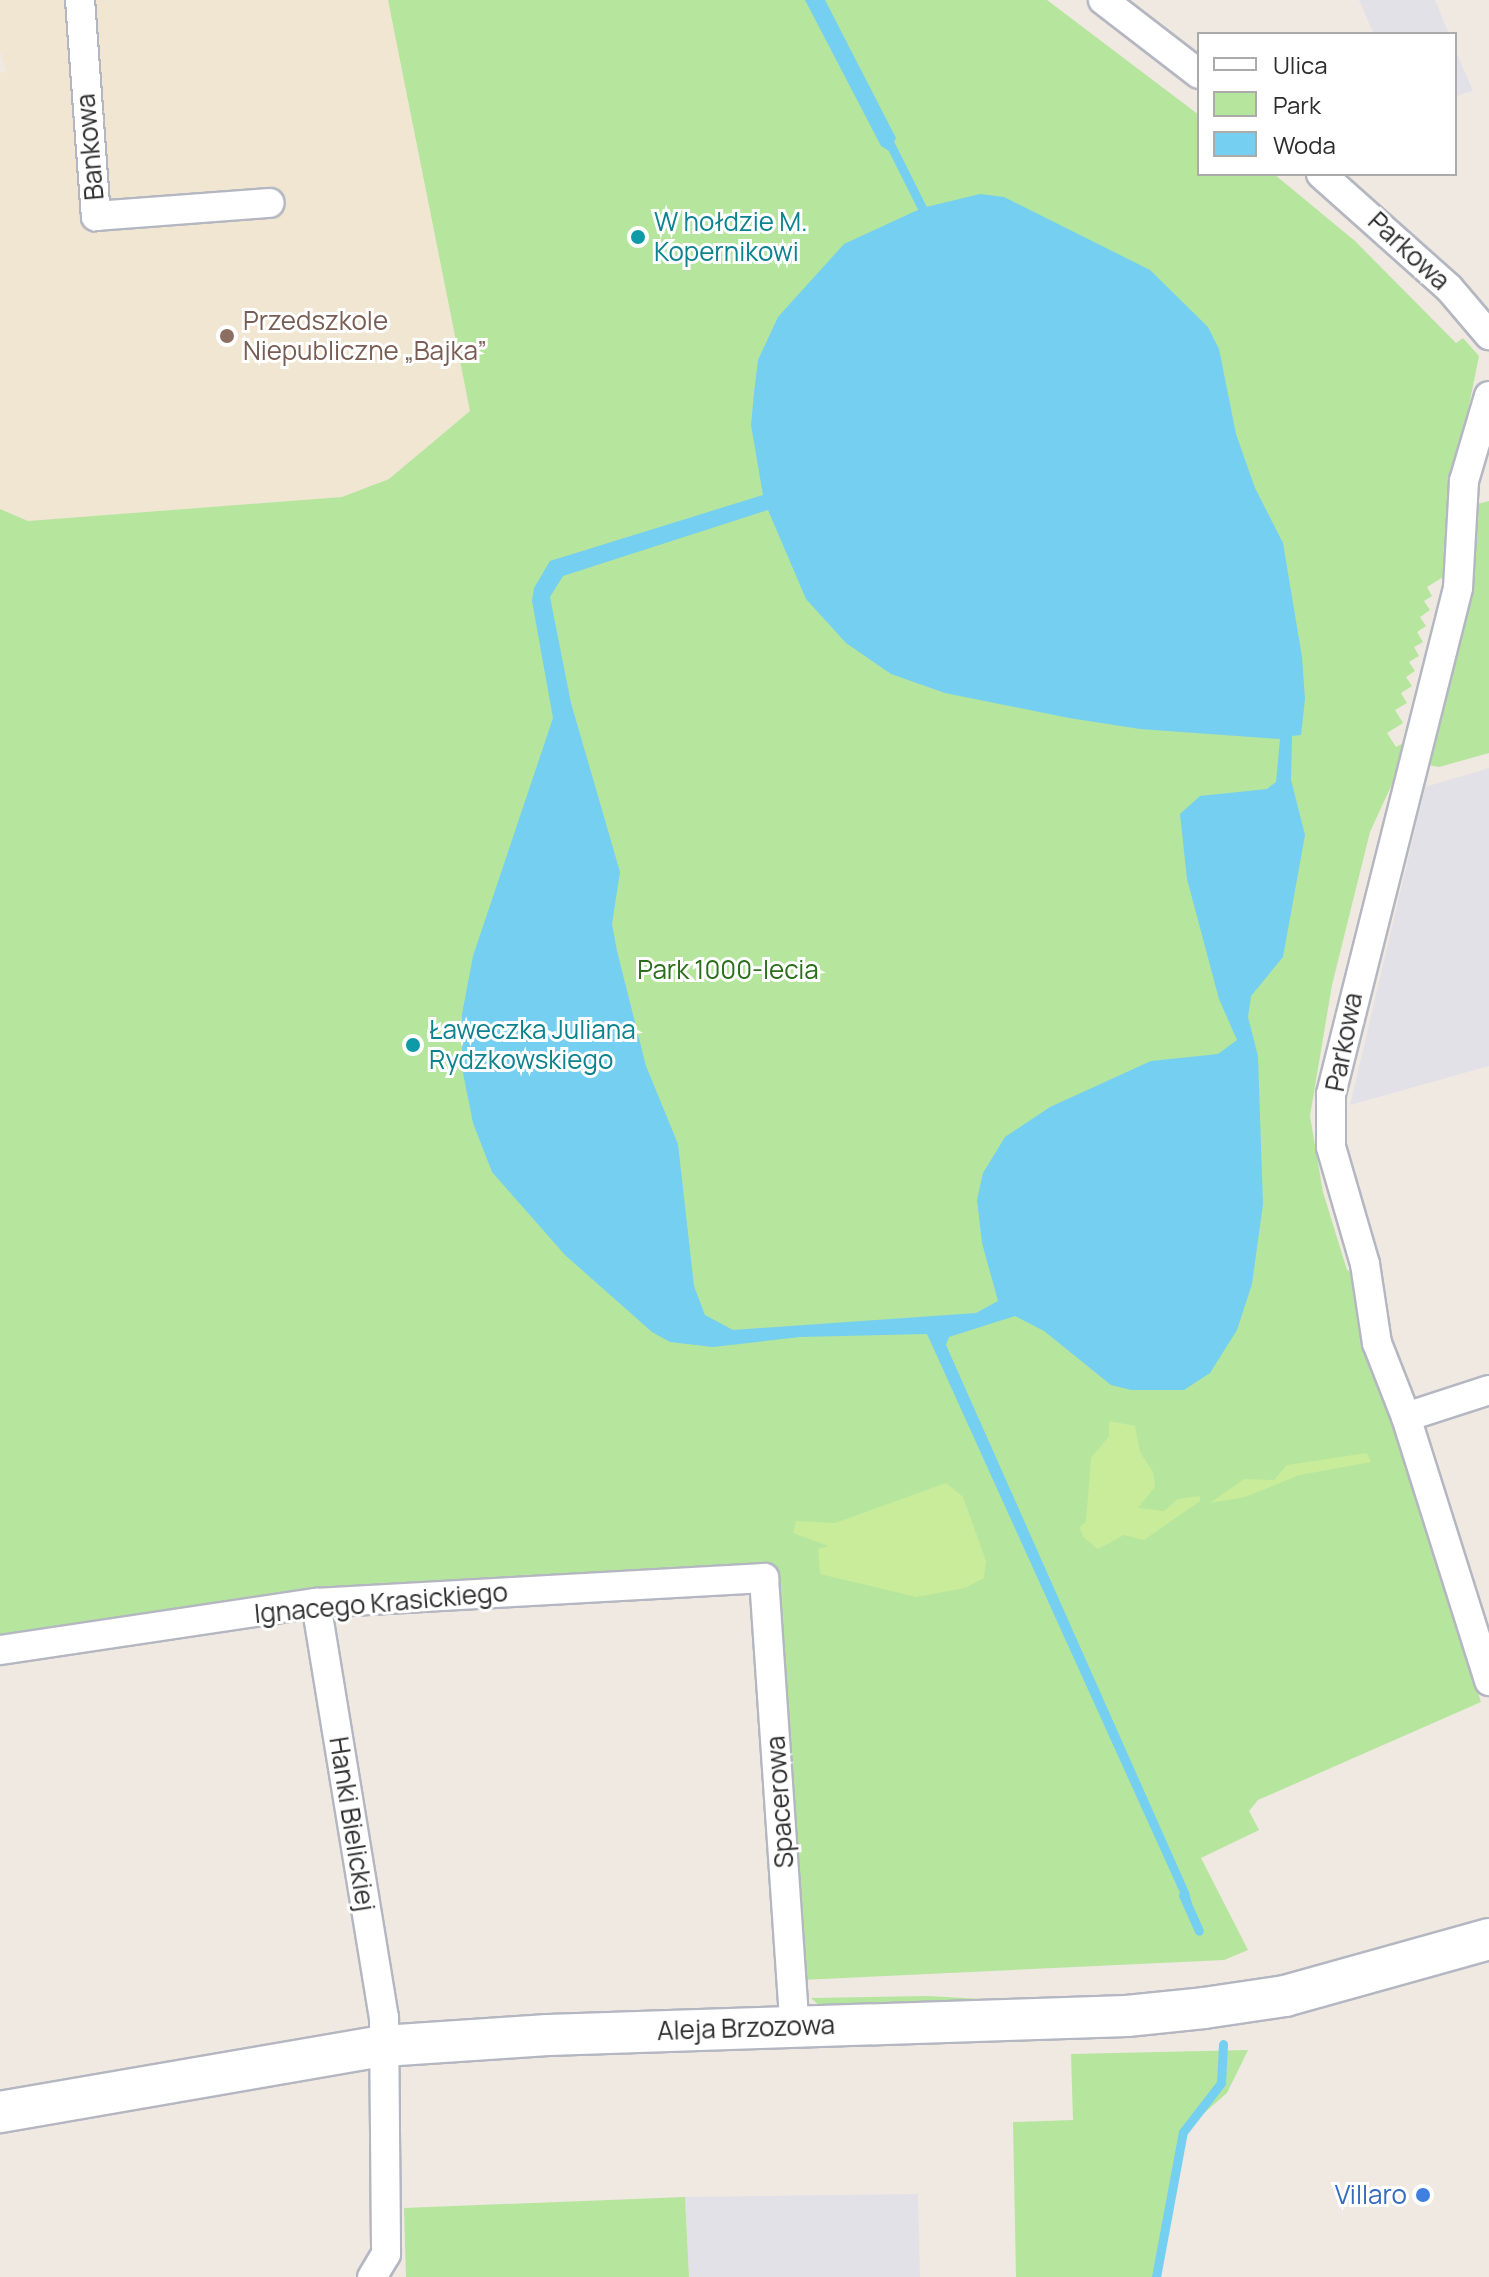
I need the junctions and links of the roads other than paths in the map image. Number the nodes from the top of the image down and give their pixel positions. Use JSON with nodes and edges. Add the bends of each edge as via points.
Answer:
{"nodes":[{"id":1,"x":80,"y":0,"type":"edge"},
{"id":2,"x":1103,"y":0,"type":"edge"},
{"id":3,"x":1197,"y":72,"type":"edge"},
{"id":4,"x":1323,"y":176,"type":"edge"},
{"id":5,"x":270,"y":203,"type":"dead end"},
{"id":6,"x":1489,"y":335,"type":"edge"},
{"id":7,"x":1489,"y":396,"type":"edge"},
{"id":8,"x":1489,"y":1390,"type":"edge"},
{"id":9,"x":1406,"y":1417,"type":"junction"},
{"id":10,"x":764,"y":1578,"type":"joint"},
{"id":11,"x":316,"y":1603,"type":"junction"},
{"id":12,"x":0,"y":1650,"type":"edge"},
{"id":13,"x":1489,"y":1681,"type":"edge"},
{"id":14,"x":1489,"y":1939,"type":"edge"},
{"id":15,"x":795,"y":2027,"type":"junction"},
{"id":16,"x":383,"y":2046,"type":"junction"},
{"id":17,"x":0,"y":2112,"type":"edge"},
{"id":18,"x":372,"y":2277,"type":"edge"}],
"edges":[{"from":1,"to":5,"type":"street","name":"Bankowa","via":[[96,216]]},
{"from":2,"to":3,"type":"street"},
{"from":4,"to":6,"type":"street","name":"Parkowa","via":[[1449,288]]},
{"from":7,"to":9,"type":"street","name":"Parkowa","via":[[1464,481],[1458,588],[1331,1094],[1331,1147],[1365,1264],[1377,1343]]},
{"from":8,"to":9,"type":"street"},
{"from":9,"to":13,"type":"street","name":"Parkowa"},
{"from":10,"to":11,"type":"street","name":"Ignacego Krasickiego"},
{"from":10,"to":15,"type":"street","name":"Spacerowa"},
{"from":11,"to":12,"type":"street","name":"Ignacego Krasickiego"},
{"from":11,"to":16,"type":"street","name":"Hanki Bielickiej","via":[[384,2017]]},
{"from":14,"to":15,"type":"street","name":"Aleja Brzozowa","via":[[1300,1992],[1204,2008],[1127,2016]]},
{"from":15,"to":16,"type":"street","name":"Aleja Brzozowa"},
{"from":16,"to":17,"type":"street","name":"Aleja Brzozowa"},
{"from":16,"to":18,"type":"street","name":"Hanki Bielickiej","via":[[386,2254]]}]}
